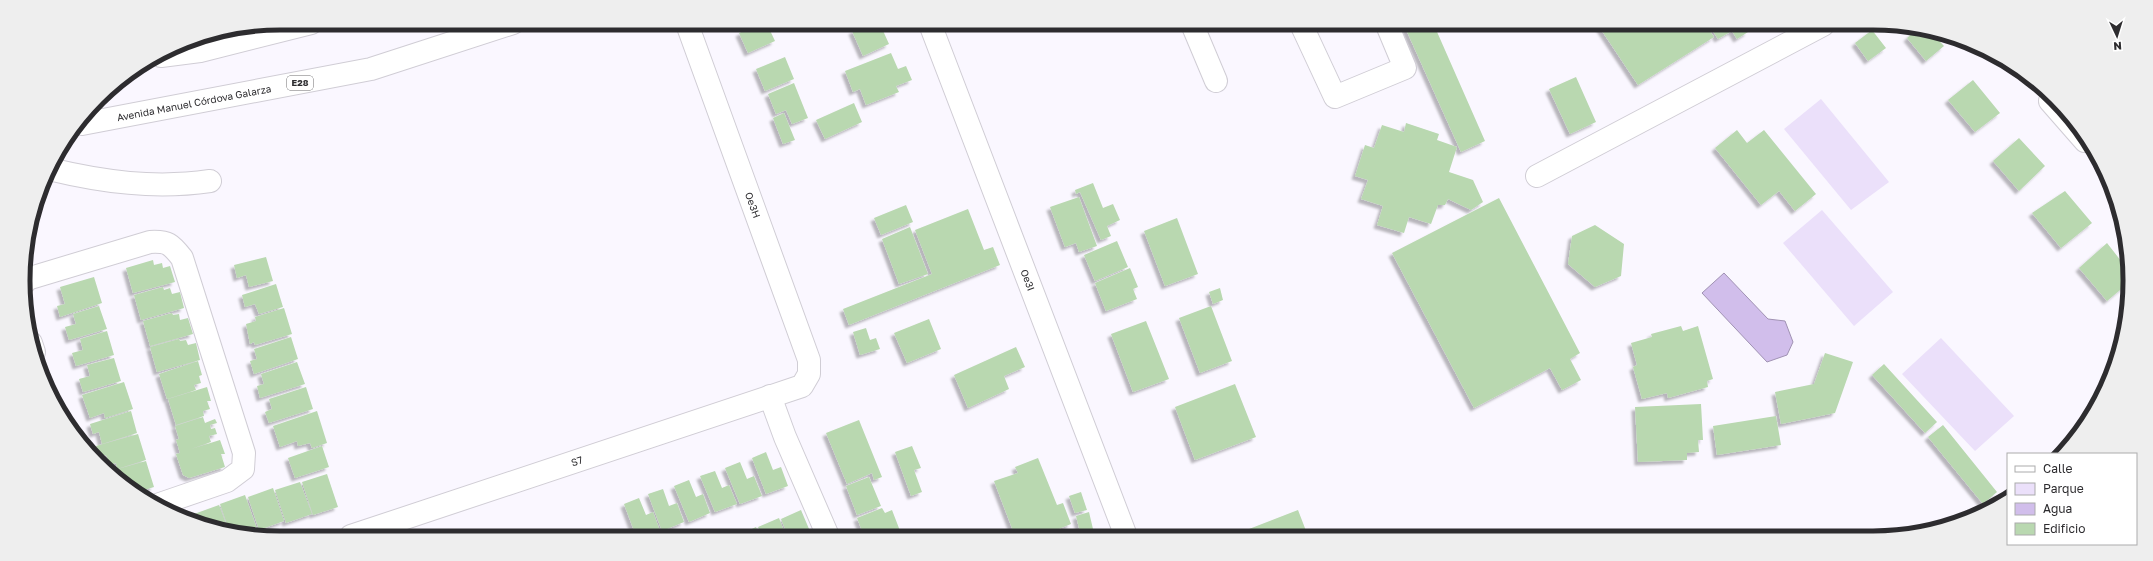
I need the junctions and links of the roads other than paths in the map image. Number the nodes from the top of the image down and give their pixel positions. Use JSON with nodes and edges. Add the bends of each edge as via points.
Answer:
{"nodes":[{"id":1,"x":284,"y":30,"type":"edge"},
{"id":2,"x":491,"y":30,"type":"edge"},
{"id":3,"x":689,"y":30,"type":"edge"},
{"id":4,"x":932,"y":30,"type":"edge"},
{"id":5,"x":1195,"y":30,"type":"edge"},
{"id":6,"x":1304,"y":30,"type":"edge"},
{"id":7,"x":1389,"y":30,"type":"edge"},
{"id":8,"x":1814,"y":30,"type":"edge"},
{"id":9,"x":173,"y":54,"type":"edge"},
{"id":10,"x":1216,"y":81,"type":"dead end"},
{"id":11,"x":86,"y":123,"type":"edge"},
{"id":12,"x":56,"y":170,"type":"edge"},
{"id":13,"x":1537,"y":176,"type":"dead end"},
{"id":14,"x":210,"y":181,"type":"dead end"},
{"id":15,"x":30,"y":278,"type":"edge"},
{"id":16,"x":802,"y":386,"type":"joint"},
{"id":17,"x":770,"y":396,"type":"junction"},
{"id":18,"x":165,"y":502,"type":"edge"},
{"id":19,"x":366,"y":531,"type":"edge"},
{"id":20,"x":826,"y":531,"type":"edge"},
{"id":21,"x":1124,"y":531,"type":"edge"}],
"edges":[{"from":1,"to":9,"type":"street","via":[[200,51]]},
{"from":2,"to":11,"type":"street","name":"Avenida Manuel Córdova Galarza","number":"E28","via":[[371,69]]},
{"from":3,"to":16,"type":"street","name":"Oe3H","via":[[809,360],[809,374]]},
{"from":4,"to":21,"type":"street","name":"Oe3I"},
{"from":5,"to":10,"type":"street"},
{"from":6,"to":7,"type":"street","via":[[1335,97],[1405,68]]},
{"from":8,"to":13,"type":"street"},
{"from":12,"to":14,"type":"street","via":[[118,183],[165,186]]},
{"from":15,"to":18,"type":"street","via":[[150,242],[163,241],[173,246],[182,258],[244,453],[243,469],[227,481]]},
{"from":16,"to":17,"type":"street","name":"S7"},
{"from":17,"to":19,"type":"street","name":"S7"},
{"from":17,"to":20,"type":"street"}]}
